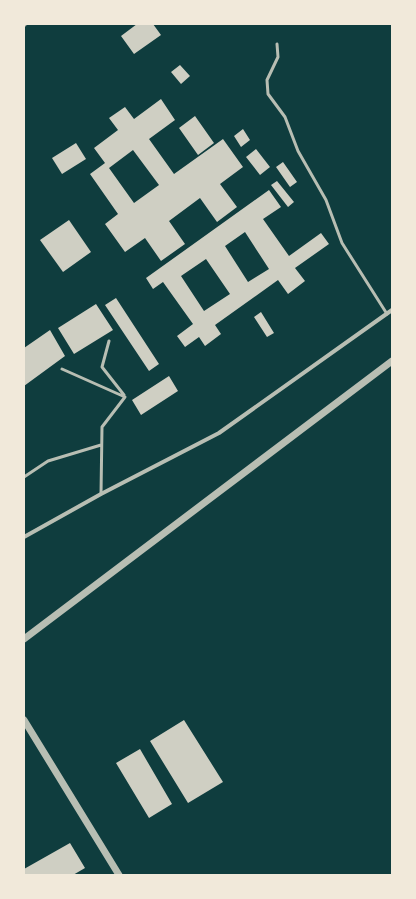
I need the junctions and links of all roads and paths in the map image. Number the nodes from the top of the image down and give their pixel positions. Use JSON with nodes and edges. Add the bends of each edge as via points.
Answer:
{"nodes":[{"id":1,"x":277,"y":44,"type":"dead end"},
{"id":2,"x":392,"y":310,"type":"edge"},
{"id":3,"x":386,"y":314,"type":"junction"},
{"id":4,"x":109,"y":341,"type":"dead end"},
{"id":5,"x":392,"y":361,"type":"edge"},
{"id":6,"x":62,"y":369,"type":"dead end"},
{"id":7,"x":126,"y":397,"type":"junction"},
{"id":8,"x":101,"y":445,"type":"junction"},
{"id":9,"x":24,"y":477,"type":"edge"},
{"id":10,"x":101,"y":494,"type":"junction"},
{"id":11,"x":24,"y":537,"type":"edge"},
{"id":12,"x":24,"y":639,"type":"edge"},
{"id":13,"x":24,"y":720,"type":"edge"},
{"id":14,"x":119,"y":875,"type":"edge"}],
"edges":[{"from":1,"to":3,"type":"lane","via":[[278,57],[267,80],[268,94],[285,117],[298,151],[326,200],[342,243]]},
{"from":2,"to":3,"type":"street"},
{"from":3,"to":10,"type":"street","via":[[219,433]]},
{"from":4,"to":7,"type":"lane","via":[[102,367]]},
{"from":5,"to":12,"type":"street"},
{"from":6,"to":7,"type":"lane"},
{"from":7,"to":8,"type":"lane","via":[[102,427]]},
{"from":8,"to":9,"type":"lane","via":[[48,461]]},
{"from":8,"to":10,"type":"lane"},
{"from":10,"to":11,"type":"street"},
{"from":13,"to":14,"type":"street"}]}
